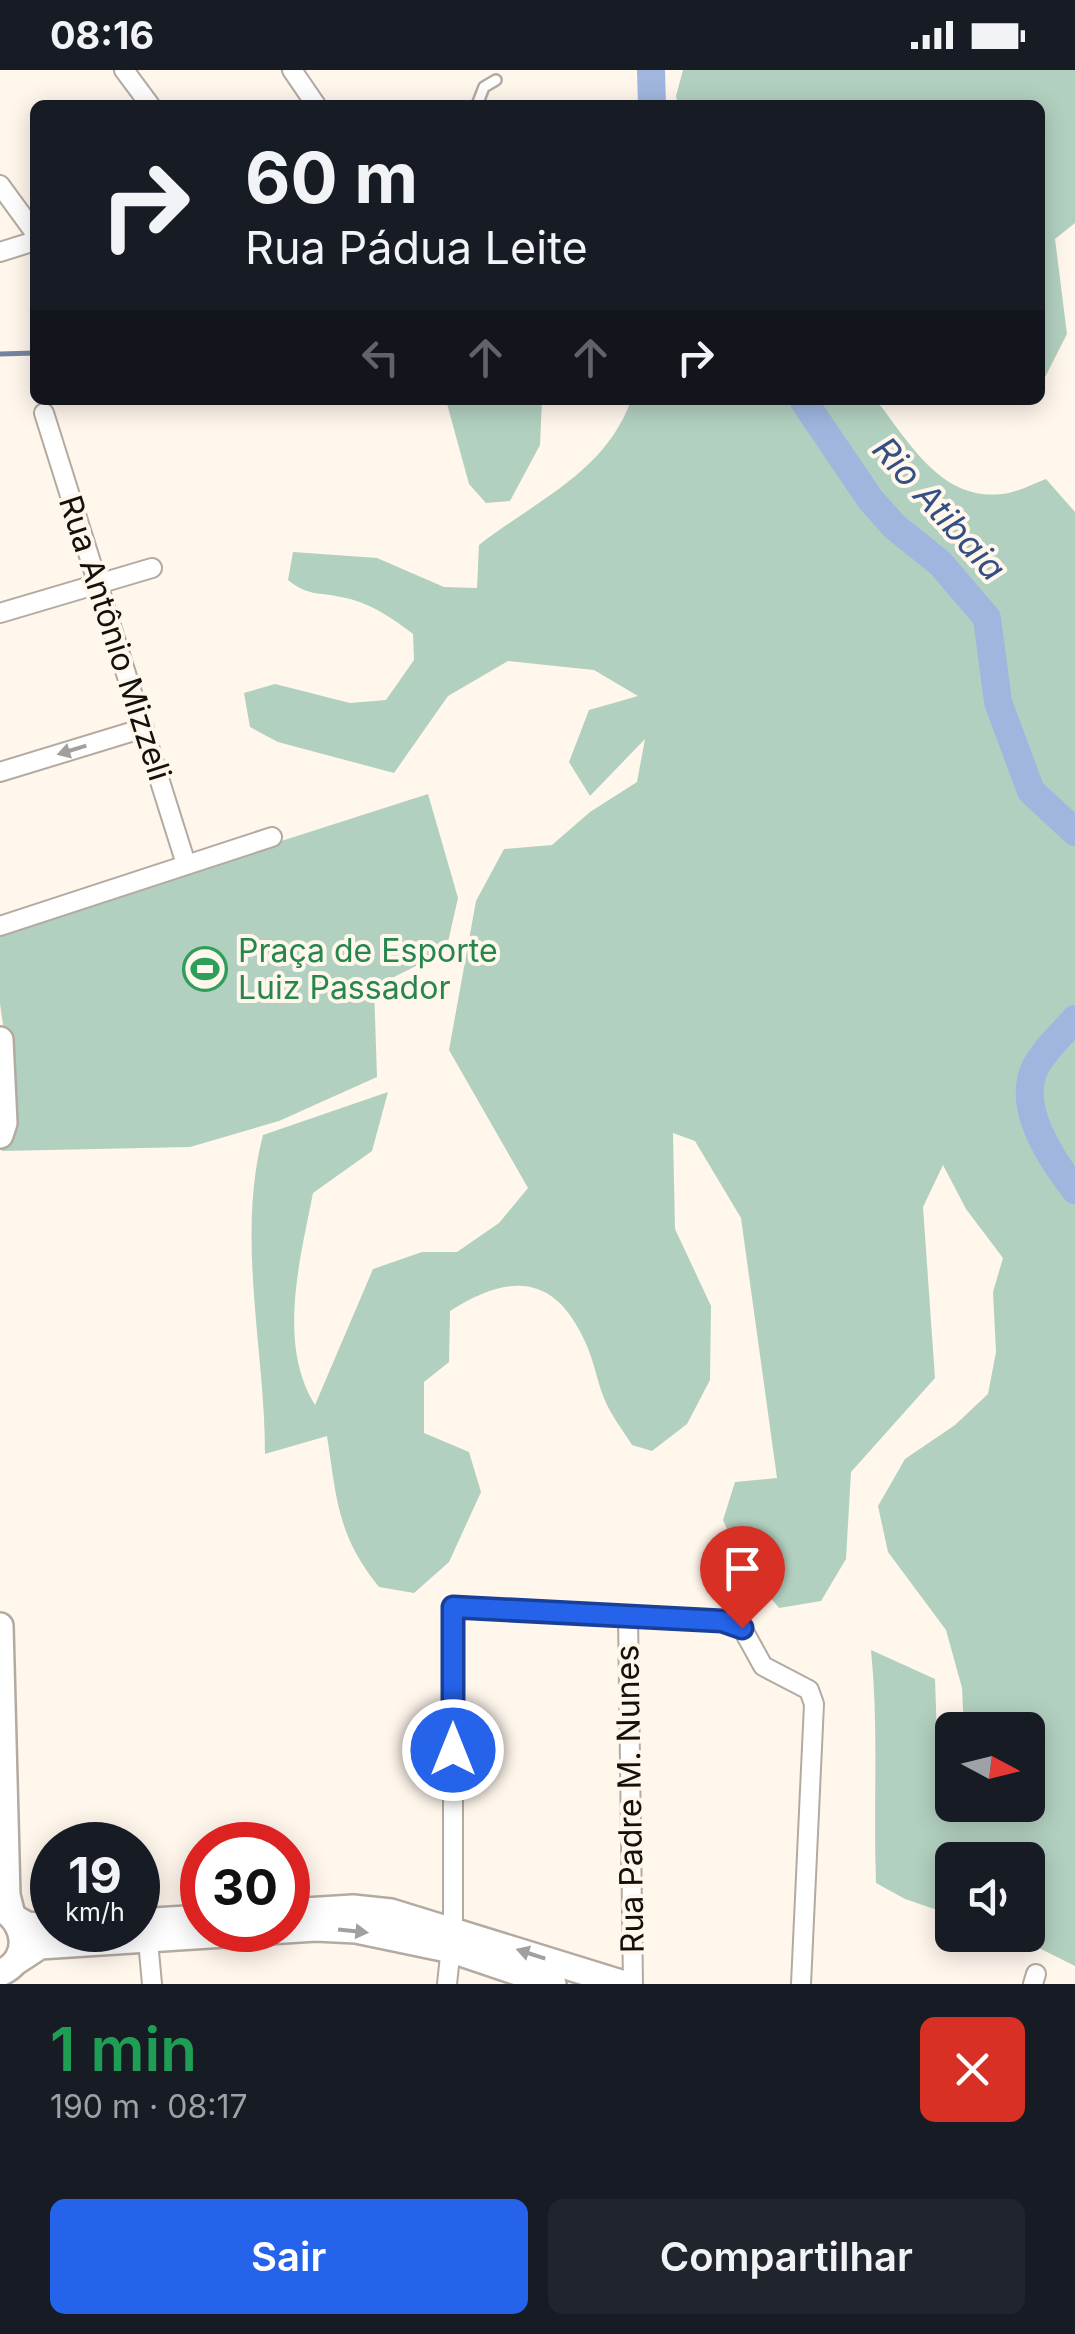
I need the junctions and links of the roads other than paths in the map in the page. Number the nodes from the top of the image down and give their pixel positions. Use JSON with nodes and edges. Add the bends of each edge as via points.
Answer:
{"nodes":[{"id":1,"x":124,"y":70,"type":"edge"},
{"id":2,"x":292,"y":70,"type":"edge"},
{"id":3,"x":496,"y":80,"type":"dead end"},
{"id":4,"x":146,"y":100,"type":"edge"},
{"id":5,"x":313,"y":100,"type":"edge"},
{"id":6,"x":479,"y":100,"type":"edge"},
{"id":7,"x":0,"y":185,"type":"edge"},
{"id":8,"x":30,"y":226,"type":"edge"},
{"id":9,"x":30,"y":243,"type":"edge"},
{"id":10,"x":0,"y":252,"type":"edge"},
{"id":11,"x":44,"y":412,"type":"dead end"},
{"id":12,"x":152,"y":568,"type":"dead end"},
{"id":13,"x":98,"y":585,"type":"junction"},
{"id":14,"x":0,"y":614,"type":"edge"},
{"id":15,"x":144,"y":728,"type":"junction"},
{"id":16,"x":0,"y":772,"type":"edge"},
{"id":17,"x":272,"y":838,"type":"dead end"},
{"id":18,"x":186,"y":864,"type":"junction"},
{"id":19,"x":0,"y":926,"type":"edge"},
{"id":20,"x":1,"y":1046,"type":"edge"},
{"id":21,"x":0,"y":1135,"type":"edge"},
{"id":22,"x":628,"y":1614,"type":"junction"},
{"id":23,"x":0,"y":1626,"type":"edge"},
{"id":24,"x":310,"y":1911,"type":"edge"},
{"id":25,"x":9,"y":1914,"type":"edge"},
{"id":26,"x":310,"y":1931,"type":"edge"},
{"id":27,"x":452,"y":1939,"type":"junction"},
{"id":28,"x":32,"y":1952,"type":"edge"},
{"id":29,"x":147,"y":1952,"type":"edge"},
{"id":30,"x":7,"y":1972,"type":"edge"},
{"id":31,"x":152,"y":1984,"type":"edge"},
{"id":32,"x":448,"y":1984,"type":"edge"},
{"id":33,"x":553,"y":1984,"type":"edge"},
{"id":34,"x":624,"y":1984,"type":"edge"},
{"id":35,"x":632,"y":1984,"type":"edge"},
{"id":36,"x":801,"y":1984,"type":"edge"}],
"edges":[{"from":1,"to":4,"type":"street"},
{"from":2,"to":5,"type":"street"},
{"from":3,"to":6,"type":"lane"},
{"from":7,"to":8,"type":"street"},
{"from":9,"to":10,"type":"street"},
{"from":11,"to":13,"type":"street","name":"Rua Antônio Mizzeli"},
{"from":12,"to":13,"type":"street"},
{"from":13,"to":14,"type":"street"},
{"from":13,"to":15,"type":"street","name":"Rua Antônio Mizzeli"},
{"from":15,"to":16,"type":"street","one_way":true},
{"from":15,"to":18,"type":"street","name":"Rua Antônio Mizzeli"},
{"from":17,"to":18,"type":"street"},
{"from":18,"to":19,"type":"street"},
{"from":20,"to":21,"type":"main road"},
{"from":22,"to":27,"type":"street","via":[[453,1607]]},
{"from":22,"to":35,"type":"street","name":"Rua Padre M. Nunes"},
{"from":22,"to":36,"type":"street","via":[[742,1628],[763,1666],[808,1690],[814,1704]]},
{"from":23,"to":25,"type":"main road"},
{"from":24,"to":27,"type":"main road","via":[[391,1912]]},
{"from":25,"to":30,"type":"main road","via":[[23,1940]]},
{"from":26,"to":27,"type":"main road","one_way":true},
{"from":27,"to":32,"type":"street"},
{"from":27,"to":33,"type":"main road"},
{"from":34,"to":27,"type":"main road","one_way":true},
{"from":28,"to":30,"type":"main road"},
{"from":29,"to":31,"type":"street"}]}
